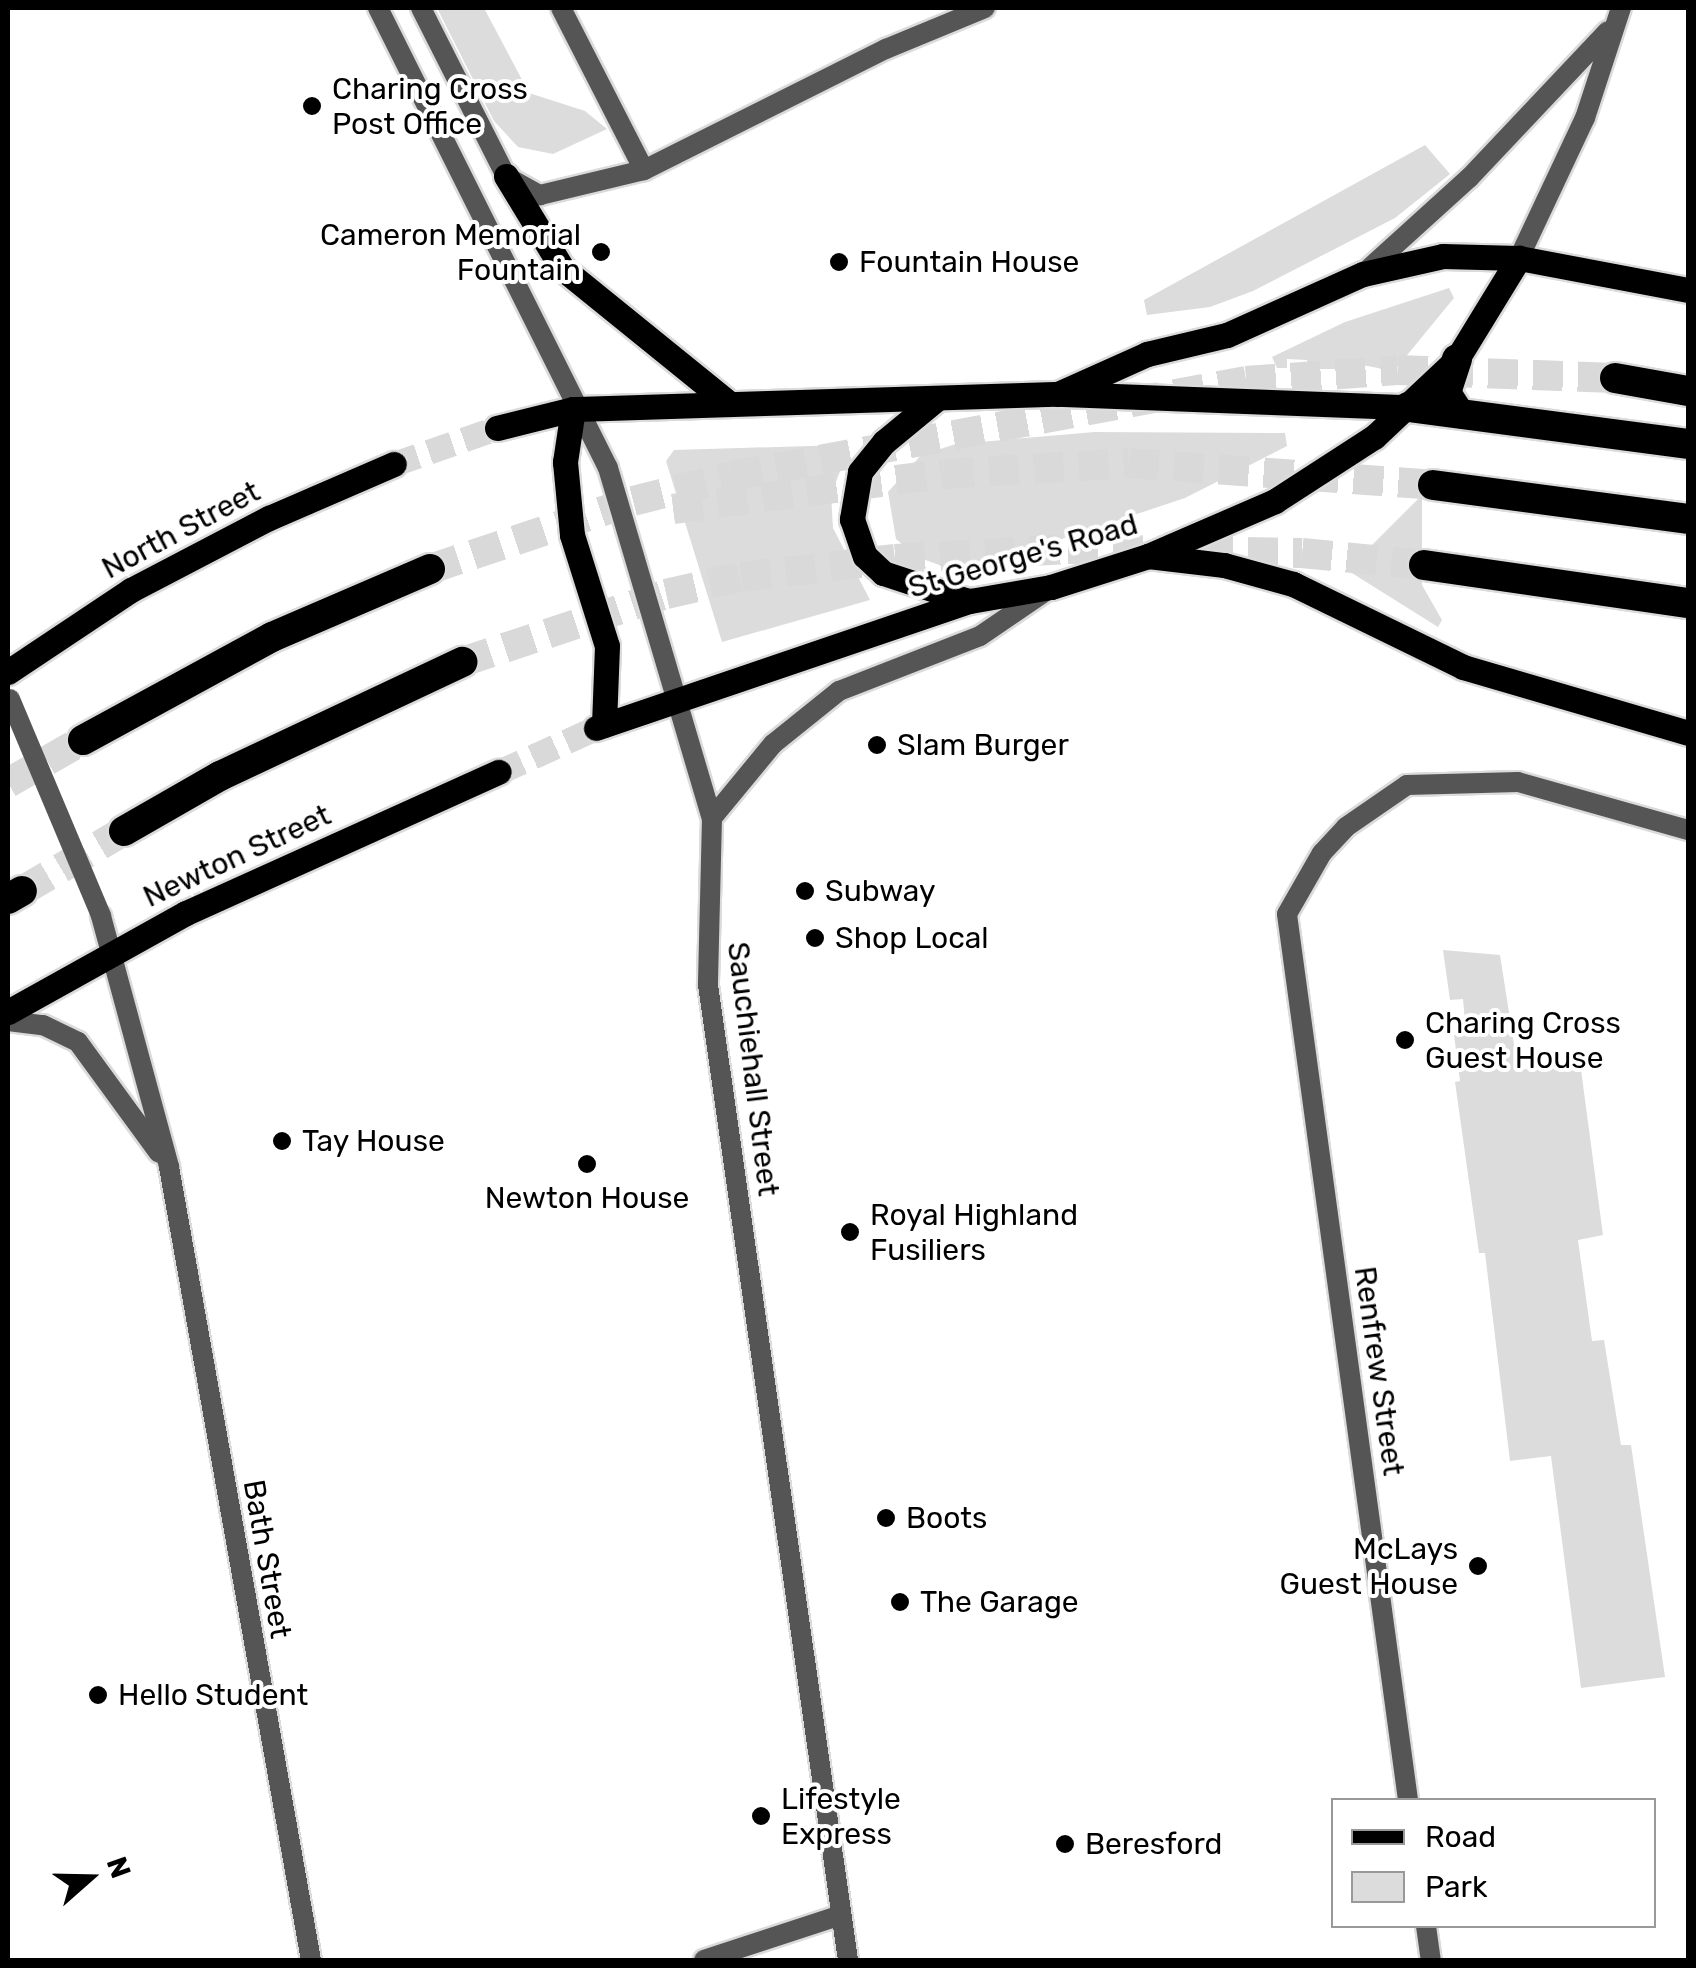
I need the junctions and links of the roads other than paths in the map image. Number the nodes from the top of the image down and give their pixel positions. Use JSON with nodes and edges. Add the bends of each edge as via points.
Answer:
{"nodes":[{"id":1,"x":378,"y":8,"type":"edge"},
{"id":2,"x":421,"y":8,"type":"edge"},
{"id":3,"x":561,"y":8,"type":"edge"},
{"id":4,"x":985,"y":8,"type":"edge"},
{"id":5,"x":1621,"y":8,"type":"edge"},
{"id":6,"x":1608,"y":31,"type":"junction"},
{"id":7,"x":644,"y":170,"type":"junction"},
{"id":8,"x":506,"y":176,"type":"junction"},
{"id":9,"x":1519,"y":258,"type":"junction"},
{"id":10,"x":1363,"y":274,"type":"junction"},
{"id":11,"x":1688,"y":290,"type":"edge"},
{"id":12,"x":1457,"y":359,"type":"junction"},
{"id":13,"x":1615,"y":378,"type":"tunnel mouth"},
{"id":14,"x":1688,"y":390,"type":"edge"},
{"id":15,"x":1058,"y":394,"type":"junction"},
{"id":16,"x":935,"y":400,"type":"junction"},
{"id":17,"x":730,"y":404,"type":"junction"},
{"id":18,"x":1408,"y":406,"type":"junction"},
{"id":19,"x":573,"y":409,"type":"junction"},
{"id":20,"x":1458,"y":413,"type":"junction"},
{"id":21,"x":498,"y":428,"type":"tunnel mouth"},
{"id":22,"x":1688,"y":444,"type":"edge"},
{"id":23,"x":394,"y":464,"type":"tunnel mouth"},
{"id":24,"x":1433,"y":485,"type":"tunnel mouth"},
{"id":25,"x":1688,"y":519,"type":"edge"},
{"id":26,"x":1148,"y":556,"type":"junction"},
{"id":27,"x":1424,"y":565,"type":"tunnel mouth"},
{"id":28,"x":430,"y":570,"type":"tunnel mouth"},
{"id":29,"x":1051,"y":588,"type":"junction"},
{"id":30,"x":970,"y":601,"type":"junction"},
{"id":31,"x":1688,"y":603,"type":"edge"},
{"id":32,"x":462,"y":662,"type":"tunnel mouth"},
{"id":33,"x":8,"y":672,"type":"edge"},
{"id":34,"x":9,"y":697,"type":"edge"},
{"id":35,"x":682,"y":700,"type":"junction"},
{"id":36,"x":1688,"y":733,"type":"edge"},
{"id":37,"x":83,"y":740,"type":"tunnel mouth"},
{"id":38,"x":499,"y":772,"type":"tunnel mouth"},
{"id":39,"x":712,"y":818,"type":"junction"},
{"id":40,"x":1688,"y":830,"type":"edge"},
{"id":41,"x":124,"y":831,"type":"tunnel mouth"},
{"id":42,"x":112,"y":954,"type":"junction"},
{"id":43,"x":8,"y":1012,"type":"edge"},
{"id":44,"x":8,"y":1020,"type":"edge"},
{"id":45,"x":169,"y":1167,"type":"junction"},
{"id":46,"x":1408,"y":1798,"type":"edge"},
{"id":47,"x":842,"y":1915,"type":"junction"},
{"id":48,"x":1426,"y":1928,"type":"edge"},
{"id":49,"x":311,"y":1960,"type":"edge"},
{"id":50,"x":704,"y":1960,"type":"edge"},
{"id":51,"x":848,"y":1960,"type":"edge"},
{"id":52,"x":1431,"y":1960,"type":"edge"}],
"edges":[{"from":1,"to":19,"type":"street","name":"Sauchiehall Street"},
{"from":2,"to":8,"type":"street"},
{"from":3,"to":7,"type":"street"},
{"from":4,"to":7,"type":"street","via":[[886,49]]},
{"from":5,"to":6,"type":"street"},
{"from":6,"to":9,"type":"street","via":[[1585,118]]},
{"from":6,"to":10,"type":"street","via":[[1469,178]]},
{"from":7,"to":8,"type":"street","via":[[540,195]]},
{"from":8,"to":17,"type":"main road","via":[[562,268]]},
{"from":9,"to":10,"type":"main road","via":[[1443,256]]},
{"from":9,"to":11,"type":"main road"},
{"from":9,"to":12,"type":"main road","name":"St George's Road"},
{"from":10,"to":15,"type":"main road","via":[[1257,324],[1147,354]]},
{"from":12,"to":18,"type":"main road","name":"St George's Road"},
{"from":12,"to":20,"type":"highway","via":[[1446,393]]},
{"from":13,"to":14,"type":"highway"},
{"from":15,"to":16,"type":"main road"},
{"from":15,"to":18,"type":"main road"},
{"from":16,"to":17,"type":"main road"},
{"from":16,"to":30,"type":"main road","via":[[896,430],[860,472],[852,519],[865,556],[883,573]]},
{"from":17,"to":19,"type":"main road"},
{"from":18,"to":20,"type":"highway"},
{"from":18,"to":26,"type":"main road","name":"St George's Road","via":[[1341,461],[1276,501]]},
{"from":19,"to":21,"type":"main road"},
{"from":19,"to":35,"type":"street","name":"Sauchiehall Street","via":[[608,468]]},
{"from":19,"to":35,"type":"main road","via":[[565,462],[572,535],[606,646],[600,727]]},
{"from":20,"to":22,"type":"highway"},
{"from":23,"to":33,"type":"main road","name":"North Street","via":[[269,518],[131,590]]},
{"from":24,"to":25,"type":"highway"},
{"from":26,"to":29,"type":"main road","name":"St George's Road"},
{"from":26,"to":36,"type":"main road","via":[[1224,565],[1294,584],[1463,667]]},
{"from":27,"to":31,"type":"highway"},
{"from":28,"to":37,"type":"highway","via":[[272,637]]},
{"from":29,"to":30,"type":"main road","name":"St George's Road"},
{"from":29,"to":39,"type":"street","via":[[980,636],[839,691],[773,744]]},
{"from":30,"to":35,"type":"main road","name":"St George's Road"},
{"from":32,"to":41,"type":"highway","via":[[220,776]]},
{"from":34,"to":42,"type":"street","name":"Bath Street","bridge":true},
{"from":35,"to":39,"type":"street","name":"Sauchiehall Street"},
{"from":38,"to":42,"type":"main road","name":"Newton Street","via":[[186,912]]},
{"from":39,"to":47,"type":"street","name":"Sauchiehall Street","via":[[708,985]]},
{"from":40,"to":46,"type":"street","name":"Renfrew Street","via":[[1518,782],[1407,785],[1346,826],[1303,879],[1288,914]]},
{"from":42,"to":43,"type":"main road","name":"Newton Street"},
{"from":42,"to":45,"type":"street","name":"Bath Street"},
{"from":44,"to":45,"type":"street","name":"Bath Street","via":[[42,1025],[78,1042]]},
{"from":45,"to":49,"type":"street","name":"Bath Street"},
{"from":47,"to":50,"type":"street"},
{"from":47,"to":51,"type":"street","name":"Sauchiehall Street"},
{"from":48,"to":52,"type":"street"}]}
